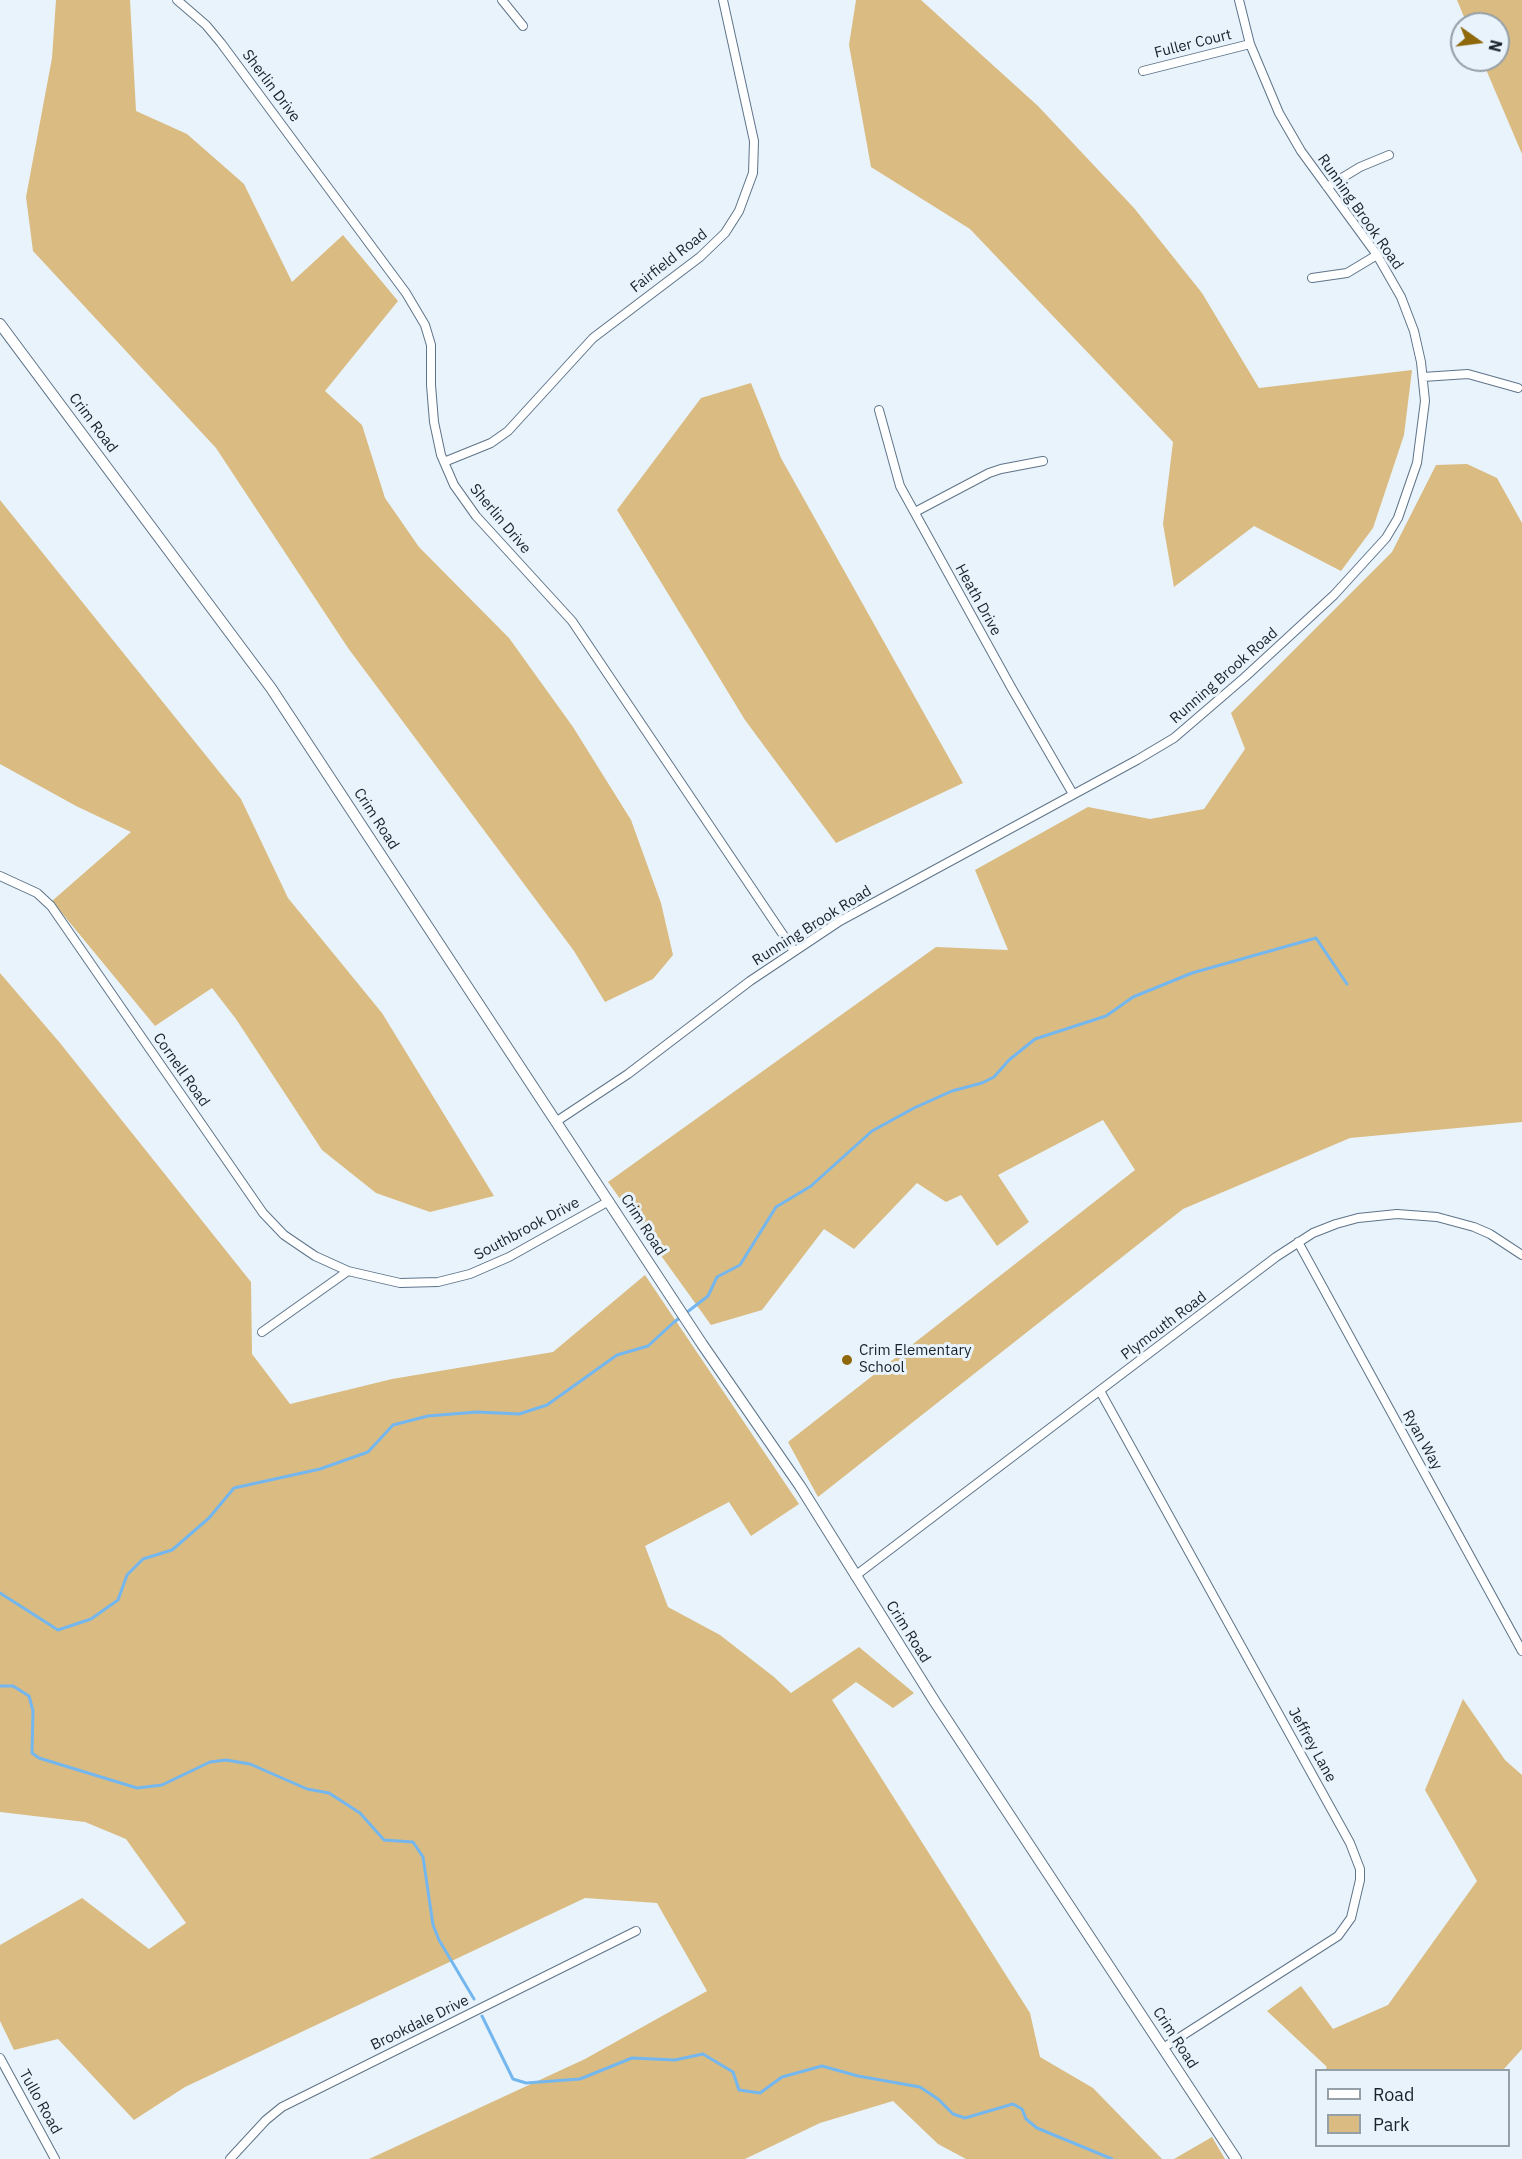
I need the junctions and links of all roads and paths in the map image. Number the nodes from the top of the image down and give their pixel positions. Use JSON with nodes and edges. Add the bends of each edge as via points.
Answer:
{"nodes":[{"id":1,"x":177,"y":0,"type":"edge"},
{"id":2,"x":502,"y":0,"type":"edge"},
{"id":3,"x":723,"y":0,"type":"edge"},
{"id":4,"x":1239,"y":0,"type":"edge"},
{"id":5,"x":523,"y":26,"type":"dead end"},
{"id":6,"x":1250,"y":44,"type":"junction"},
{"id":7,"x":1143,"y":71,"type":"dead end"},
{"id":8,"x":1389,"y":155,"type":"dead end"},
{"id":9,"x":1327,"y":187,"type":"junction"},
{"id":10,"x":1377,"y":255,"type":"junction"},
{"id":11,"x":1312,"y":278,"type":"dead end"},
{"id":12,"x":0,"y":324,"type":"edge"},
{"id":13,"x":1423,"y":377,"type":"junction"},
{"id":14,"x":1518,"y":388,"type":"dead end"},
{"id":15,"x":879,"y":410,"type":"dead end"},
{"id":16,"x":1043,"y":461,"type":"dead end"},
{"id":17,"x":444,"y":462,"type":"junction"},
{"id":18,"x":915,"y":513,"type":"junction"},
{"id":19,"x":1073,"y":794,"type":"junction"},
{"id":20,"x":0,"y":876,"type":"edge"},
{"id":21,"x":794,"y":951,"type":"junction"},
{"id":22,"x":557,"y":1121,"type":"junction"},
{"id":23,"x":609,"y":1201,"type":"junction"},
{"id":24,"x":1298,"y":1242,"type":"junction"},
{"id":25,"x":1522,"y":1255,"type":"edge"},
{"id":26,"x":348,"y":1271,"type":"junction"},
{"id":27,"x":262,"y":1332,"type":"dead end"},
{"id":28,"x":1100,"y":1391,"type":"junction"},
{"id":29,"x":855,"y":1576,"type":"junction"},
{"id":30,"x":1522,"y":1651,"type":"edge"},
{"id":31,"x":636,"y":1931,"type":"dead end"},
{"id":32,"x":1163,"y":2048,"type":"junction"},
{"id":33,"x":0,"y":2058,"type":"edge"},
{"id":34,"x":55,"y":2159,"type":"edge"},
{"id":35,"x":230,"y":2159,"type":"edge"},
{"id":36,"x":1236,"y":2159,"type":"edge"}],
"edges":[{"from":1,"to":17,"type":"street","name":"Sherlin Drive","via":[[221,43],[386,265],[425,325],[431,345],[433,413]]},
{"from":2,"to":5,"type":"street"},
{"from":3,"to":17,"type":"street","name":"Fairfield Road","via":[[754,141],[753,173],[739,211],[725,233],[700,256],[593,338],[508,431]]},
{"from":4,"to":6,"type":"street","name":"Running Brook Road"},
{"from":6,"to":7,"type":"street","name":"Fuller Court"},
{"from":6,"to":9,"type":"street","name":"Running Brook Road","via":[[1279,113]]},
{"from":8,"to":9,"type":"street"},
{"from":9,"to":10,"type":"street","name":"Running Brook Road"},
{"from":10,"to":11,"type":"street","via":[[1347,273]]},
{"from":10,"to":13,"type":"street","name":"Running Brook Road","via":[[1408,314]]},
{"from":12,"to":22,"type":"street","name":"Crim Road","via":[[271,688]]},
{"from":13,"to":14,"type":"street","via":[[1468,374]]},
{"from":13,"to":19,"type":"street","name":"Running Brook Road","via":[[1425,401],[1417,463],[1398,518],[1386,538],[1334,595],[1174,738]]},
{"from":15,"to":18,"type":"street","name":"Heath Drive","via":[[895,471]]},
{"from":16,"to":18,"type":"street","via":[[989,473]]},
{"from":17,"to":21,"type":"street","name":"Sherlin Drive","via":[[470,509],[572,621]]},
{"from":18,"to":19,"type":"street","name":"Heath Drive"},
{"from":19,"to":21,"type":"street","name":"Running Brook Road","via":[[840,921]]},
{"from":20,"to":26,"type":"street","name":"Cornell Road","via":[[37,893],[51,906],[263,1213],[284,1235],[315,1256]]},
{"from":21,"to":22,"type":"street","name":"Running Brook Road","via":[[628,1074]]},
{"from":22,"to":23,"type":"street","name":"Crim Road"},
{"from":23,"to":26,"type":"street","name":"Southbrook Drive","via":[[509,1257],[470,1274],[438,1282],[400,1283]]},
{"from":23,"to":29,"type":"street","name":"Crim Road","via":[[800,1486]]},
{"from":24,"to":25,"type":"street","name":"Plymouth Road","via":[[1336,1224],[1397,1214],[1437,1217],[1474,1227]]},
{"from":24,"to":28,"type":"street","name":"Plymouth Road"},
{"from":24,"to":30,"type":"street","name":"Ryan Way"},
{"from":26,"to":27,"type":"street"},
{"from":28,"to":29,"type":"street","name":"Plymouth Road"},
{"from":28,"to":32,"type":"street","name":"Jeffrey Lane","via":[[1345,1833],[1360,1869],[1351,1918],[1338,1936]]},
{"from":29,"to":32,"type":"street","name":"Crim Road"},
{"from":31,"to":35,"type":"street","name":"Brookdale Drive","via":[[282,2107]]},
{"from":32,"to":36,"type":"street","name":"Crim Road"},
{"from":33,"to":34,"type":"street","name":"Tullo Road"}]}
